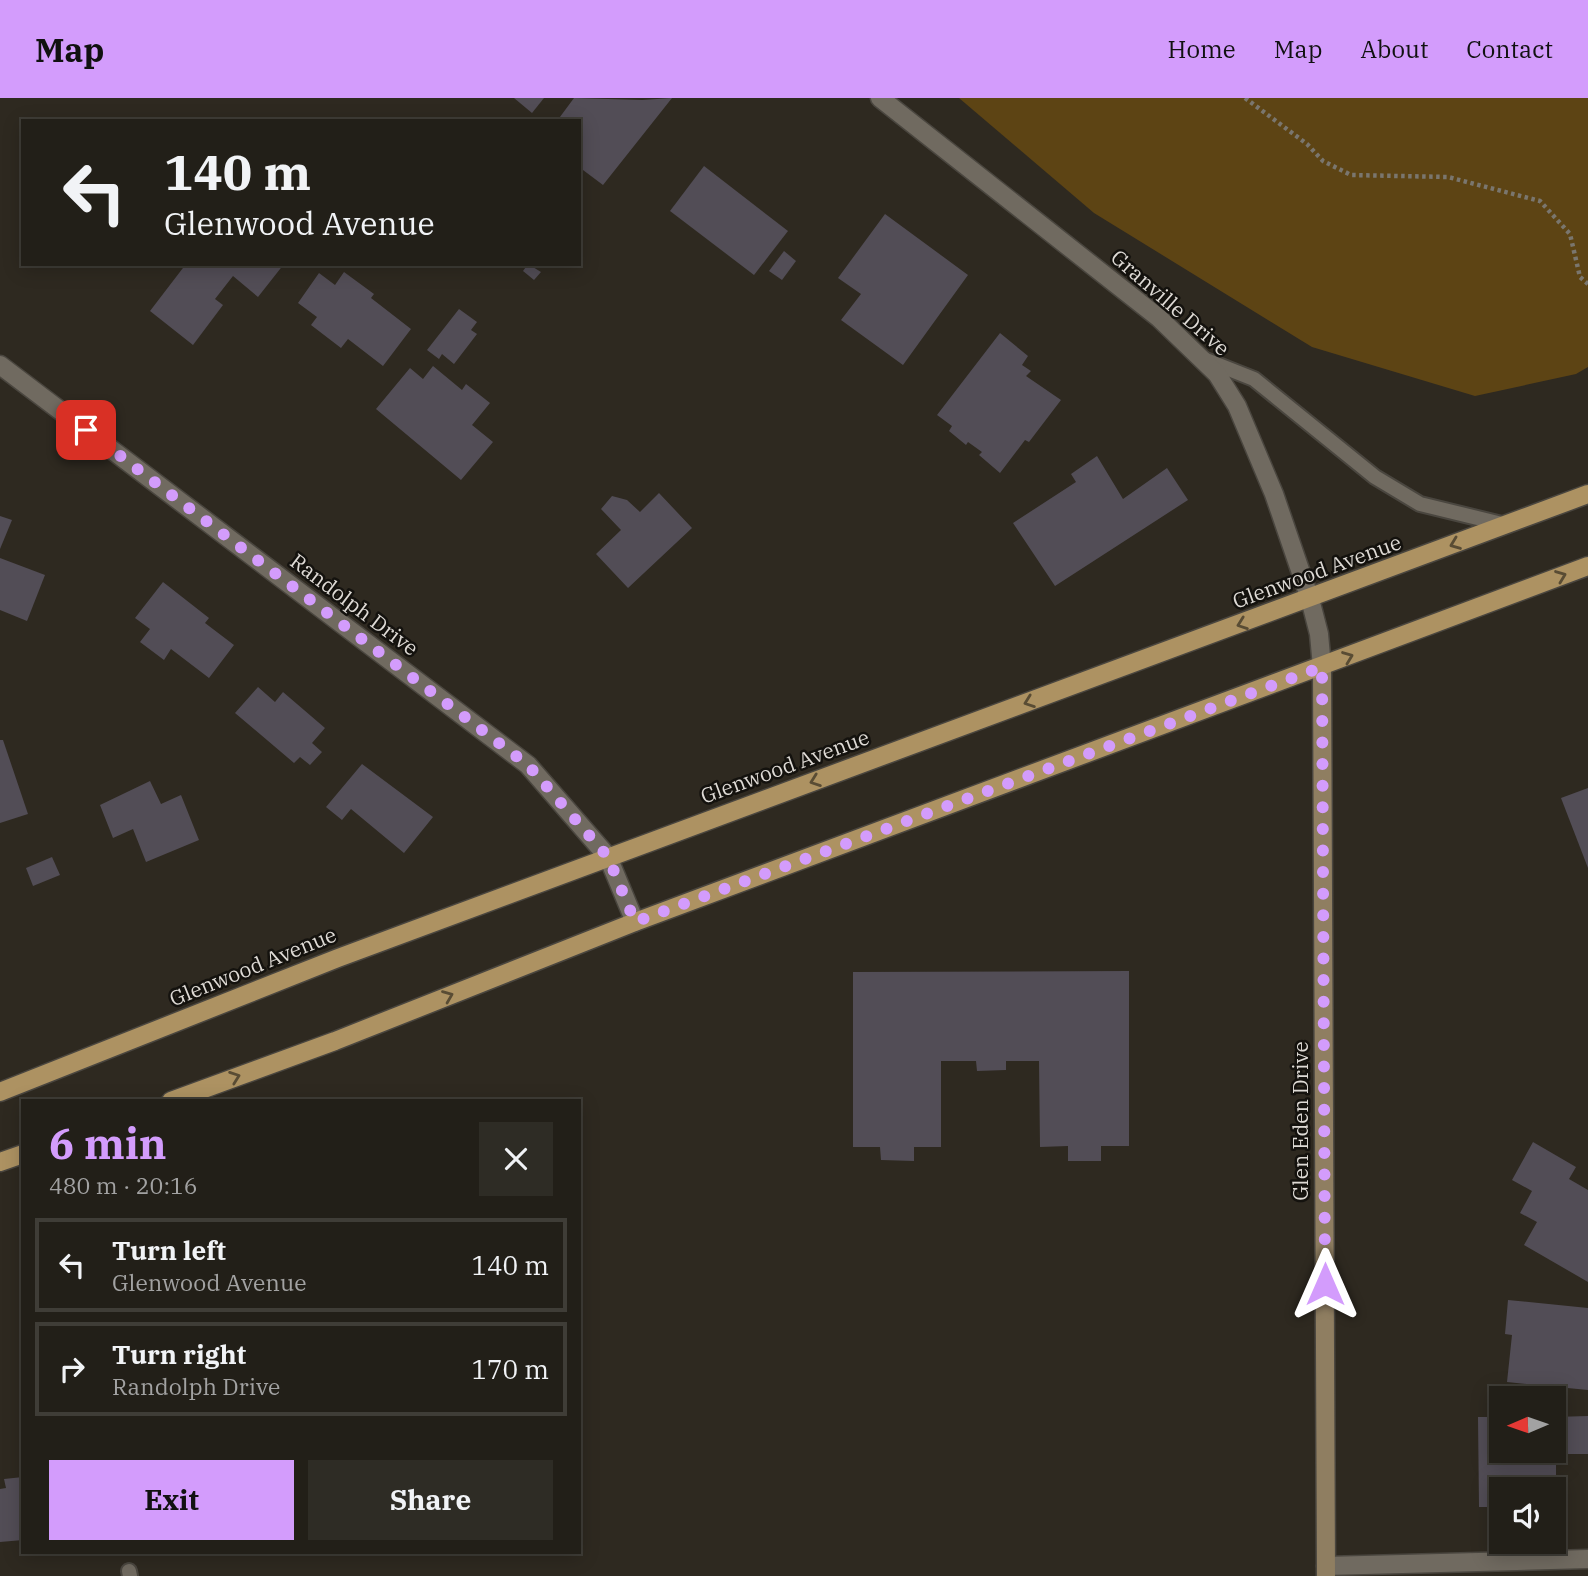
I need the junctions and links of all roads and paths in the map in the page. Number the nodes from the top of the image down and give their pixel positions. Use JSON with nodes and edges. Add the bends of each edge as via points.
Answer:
{"nodes":[{"id":1,"x":880,"y":98,"type":"edge"},
{"id":2,"x":1245,"y":98,"type":"edge"},
{"id":3,"x":1588,"y":284,"type":"edge"},
{"id":4,"x":1204,"y":359,"type":"junction"},
{"id":5,"x":0,"y":365,"type":"edge"},
{"id":6,"x":1588,"y":494,"type":"edge"},
{"id":7,"x":1506,"y":525,"type":"junction"},
{"id":8,"x":1588,"y":566,"type":"edge"},
{"id":9,"x":1310,"y":599,"type":"junction"},
{"id":10,"x":1322,"y":667,"type":"junction"},
{"id":11,"x":608,"y":857,"type":"junction"},
{"id":12,"x":635,"y":922,"type":"junction"},
{"id":13,"x":0,"y":1091,"type":"edge"},
{"id":14,"x":176,"y":1099,"type":"edge"},
{"id":15,"x":21,"y":1155,"type":"edge"},
{"id":16,"x":0,"y":1161,"type":"edge"},
{"id":17,"x":1588,"y":1559,"type":"edge"},
{"id":18,"x":1326,"y":1571,"type":"edge"}],
"edges":[{"from":1,"to":4,"type":"street","name":"Granville Drive","via":[[1159,318]]},
{"from":2,"to":3,"type":"path","via":[[1323,161],[1351,175],[1448,177],[1541,201],[1570,234],[1580,277]]},
{"from":4,"to":7,"type":"lane","via":[[1254,379],[1375,477],[1420,504]]},
{"from":4,"to":9,"type":"street","name":"Granville Drive","via":[[1237,406],[1275,494]]},
{"from":5,"to":11,"type":"street","name":"Randolph Drive","via":[[528,765]]},
{"from":6,"to":7,"type":"main road","name":"Glenwood Avenue"},
{"from":7,"to":9,"type":"main road","name":"Glenwood Avenue","one_way":true},
{"from":10,"to":8,"type":"main road","one_way":true},
{"from":9,"to":10,"type":"street","name":"Granville Drive"},
{"from":9,"to":11,"type":"main road","name":"Glenwood Avenue","one_way":true},
{"from":10,"to":12,"type":"main road"},
{"from":10,"to":18,"type":"main road","name":"Glen Eden Drive"},
{"from":11,"to":12,"type":"street","name":"Randolph Drive"},
{"from":11,"to":13,"type":"main road","name":"Glenwood Avenue"},
{"from":14,"to":12,"type":"main road","one_way":true},
{"from":15,"to":16,"type":"main road"},
{"from":17,"to":18,"type":"street"}]}
